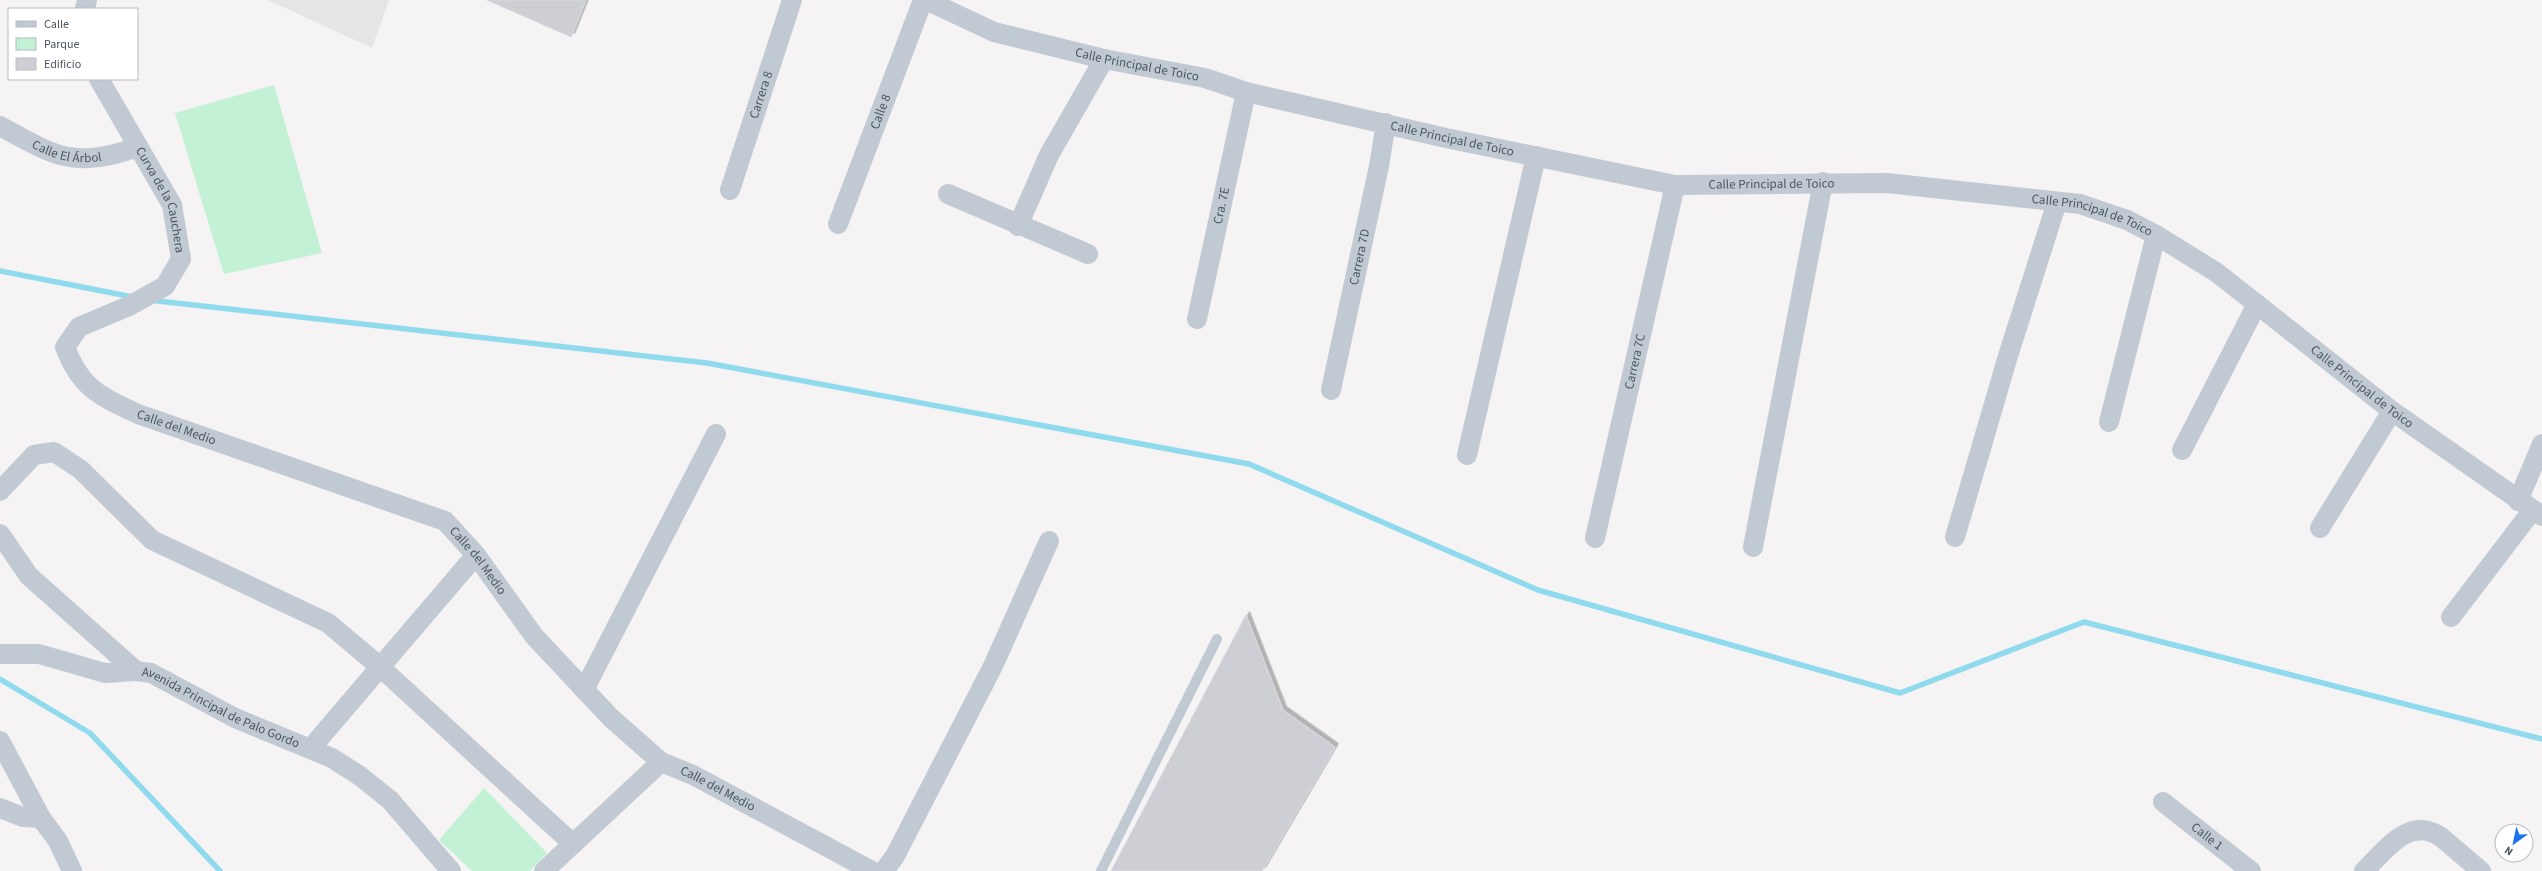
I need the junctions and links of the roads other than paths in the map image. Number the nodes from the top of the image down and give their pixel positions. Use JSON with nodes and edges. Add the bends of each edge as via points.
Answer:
{"nodes":[{"id":1,"x":792,"y":0,"type":"edge"},
{"id":2,"x":936,"y":2,"type":"edge"},
{"id":3,"x":1104,"y":59,"type":"junction"},
{"id":4,"x":101,"y":80,"type":"edge"},
{"id":5,"x":1246,"y":92,"type":"junction"},
{"id":6,"x":1386,"y":123,"type":"junction"},
{"id":7,"x":0,"y":126,"type":"edge"},
{"id":8,"x":138,"y":147,"type":"junction"},
{"id":9,"x":1536,"y":156,"type":"junction"},
{"id":10,"x":1823,"y":182,"type":"junction"},
{"id":11,"x":1675,"y":185,"type":"junction"},
{"id":12,"x":730,"y":190,"type":"dead end"},
{"id":13,"x":948,"y":194,"type":"dead end"},
{"id":14,"x":2057,"y":202,"type":"junction"},
{"id":15,"x":838,"y":224,"type":"dead end"},
{"id":16,"x":1018,"y":226,"type":"junction"},
{"id":17,"x":2156,"y":235,"type":"junction"},
{"id":18,"x":1088,"y":254,"type":"dead end"},
{"id":19,"x":137,"y":301,"type":"joint"},
{"id":20,"x":2257,"y":304,"type":"junction"},
{"id":21,"x":1197,"y":319,"type":"dead end"},
{"id":22,"x":1331,"y":390,"type":"dead end"},
{"id":23,"x":2392,"y":411,"type":"junction"},
{"id":24,"x":2109,"y":422,"type":"dead end"},
{"id":25,"x":716,"y":434,"type":"dead end"},
{"id":26,"x":2542,"y":444,"type":"edge"},
{"id":27,"x":2182,"y":450,"type":"dead end"},
{"id":28,"x":1467,"y":455,"type":"dead end"},
{"id":29,"x":0,"y":491,"type":"edge"},
{"id":30,"x":2531,"y":509,"type":"edge"},
{"id":31,"x":2320,"y":528,"type":"dead end"},
{"id":32,"x":0,"y":534,"type":"edge"},
{"id":33,"x":1955,"y":537,"type":"dead end"},
{"id":34,"x":1595,"y":538,"type":"dead end"},
{"id":35,"x":1049,"y":541,"type":"dead end"},
{"id":36,"x":1753,"y":547,"type":"dead end"},
{"id":37,"x":476,"y":555,"type":"junction"},
{"id":38,"x":2451,"y":617,"type":"dead end"},
{"id":39,"x":1217,"y":639,"type":"dead end"},
{"id":40,"x":0,"y":654,"type":"edge"},
{"id":41,"x":379,"y":666,"type":"junction"},
{"id":42,"x":136,"y":671,"type":"junction"},
{"id":43,"x":584,"y":690,"type":"junction"},
{"id":44,"x":0,"y":741,"type":"edge"},
{"id":45,"x":311,"y":748,"type":"junction"},
{"id":46,"x":661,"y":762,"type":"junction"},
{"id":47,"x":2163,"y":802,"type":"dead end"},
{"id":48,"x":0,"y":808,"type":"edge"},
{"id":49,"x":41,"y":818,"type":"junction"},
{"id":50,"x":573,"y":844,"type":"junction"},
{"id":51,"x":72,"y":871,"type":"edge"},
{"id":52,"x":451,"y":871,"type":"edge"},
{"id":53,"x":544,"y":871,"type":"edge"},
{"id":54,"x":872,"y":871,"type":"edge"},
{"id":55,"x":884,"y":871,"type":"edge"},
{"id":56,"x":1101,"y":871,"type":"edge"},
{"id":57,"x":2251,"y":871,"type":"edge"},
{"id":58,"x":2364,"y":871,"type":"edge"},
{"id":59,"x":2481,"y":871,"type":"edge"}],
"edges":[{"from":1,"to":12,"type":"street","name":"Carrera 8"},
{"from":2,"to":3,"type":"street","name":"Calle Principal de Toico","via":[[994,32]]},
{"from":2,"to":15,"type":"street","name":"Calle 8"},
{"from":3,"to":5,"type":"street","name":"Calle Principal de Toico","via":[[1205,78]]},
{"from":3,"to":16,"type":"street","via":[[1049,155]]},
{"from":4,"to":8,"type":"street","name":"Curva de la Cauchera"},
{"from":5,"to":6,"type":"street","name":"Calle Principal de Toico"},
{"from":5,"to":21,"type":"street","name":"Cra. 7E"},
{"from":6,"to":9,"type":"street","name":"Calle Principal de Toico"},
{"from":6,"to":22,"type":"street","name":"Carrera 7D"},
{"from":7,"to":8,"type":"street","name":"Calle El Árbol","via":[[53,155],[80,159],[111,156]]},
{"from":8,"to":19,"type":"street","name":"Curva de la Cauchera","via":[[172,205],[181,259],[166,286]]},
{"from":9,"to":11,"type":"street","name":"Calle Principal de Toico"},
{"from":9,"to":28,"type":"street"},
{"from":10,"to":11,"type":"street","name":"Calle Principal de Toico"},
{"from":10,"to":14,"type":"street","name":"Calle Principal de Toico","via":[[1887,183]]},
{"from":10,"to":36,"type":"street"},
{"from":11,"to":34,"type":"street","name":"Carrera 7C"},
{"from":13,"to":16,"type":"street"},
{"from":14,"to":17,"type":"street","name":"Calle Principal de Toico","via":[[2080,204],[2127,220]]},
{"from":14,"to":33,"type":"street","via":[[2008,356]]},
{"from":16,"to":18,"type":"street"},
{"from":17,"to":20,"type":"street","name":"Calle Principal de Toico","via":[[2216,272]]},
{"from":17,"to":24,"type":"street"},
{"from":19,"to":37,"type":"street","name":"Calle del Medio","via":[[79,326],[65,347],[73,369],[86,386],[138,414],[445,521]]},
{"from":20,"to":23,"type":"street","name":"Calle Principal de Toico"},
{"from":20,"to":27,"type":"street"},
{"from":23,"to":30,"type":"street","name":"Calle Principal de Toico"},
{"from":23,"to":31,"type":"street"},
{"from":25,"to":43,"type":"street"},
{"from":26,"to":30,"type":"street"},
{"from":29,"to":41,"type":"street","via":[[34,455],[54,452],[80,468],[152,540],[328,623]]},
{"from":30,"to":38,"type":"street"},
{"from":32,"to":42,"type":"street","name":"Avenida Principal de Palo Gordo","via":[[29,576]]},
{"from":35,"to":55,"type":"street","via":[[993,666],[895,856]]},
{"from":37,"to":41,"type":"street"},
{"from":37,"to":43,"type":"street","name":"Calle del Medio","via":[[534,636]]},
{"from":39,"to":56,"type":"lane"},
{"from":40,"to":42,"type":"street","via":[[39,654],[105,672]]},
{"from":41,"to":45,"type":"street"},
{"from":41,"to":50,"type":"street"},
{"from":42,"to":45,"type":"street","name":"Avenida Principal de Palo Gordo","via":[[151,673],[235,718]]},
{"from":43,"to":46,"type":"street","name":"Calle del Medio"},
{"from":44,"to":49,"type":"street"},
{"from":45,"to":52,"type":"street","name":"Avenida Principal de Palo Gordo","via":[[360,776],[390,800]]},
{"from":46,"to":50,"type":"street"},
{"from":46,"to":54,"type":"street","name":"Calle del Medio","via":[[693,775]]},
{"from":47,"to":57,"type":"street","name":"Calle 1"},
{"from":48,"to":49,"type":"street","via":[[23,817]]},
{"from":49,"to":51,"type":"street","via":[[58,841]]},
{"from":50,"to":53,"type":"street"},
{"from":58,"to":59,"type":"street","via":[[2400,835],[2420,829],[2441,837]]}]}
